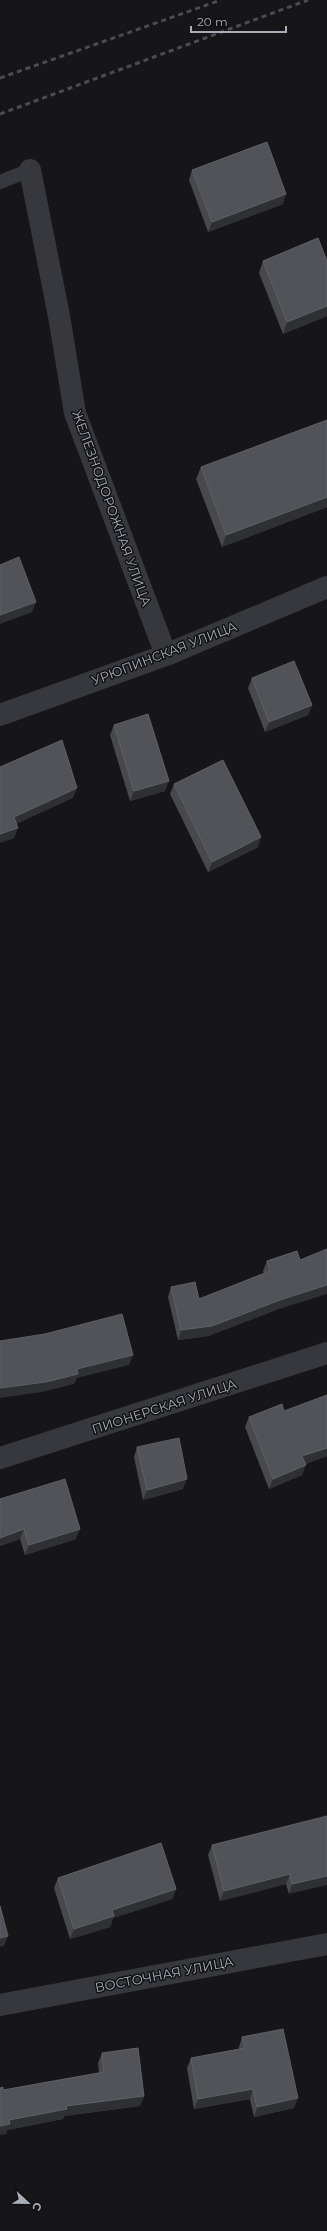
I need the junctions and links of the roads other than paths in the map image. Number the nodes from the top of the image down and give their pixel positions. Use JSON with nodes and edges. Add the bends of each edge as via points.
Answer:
{"nodes":[{"id":1,"x":30,"y":170,"type":"joint"},
{"id":2,"x":0,"y":182,"type":"edge"},
{"id":3,"x":327,"y":587,"type":"edge"},
{"id":4,"x":166,"y":655,"type":"junction"},
{"id":5,"x":0,"y":715,"type":"edge"},
{"id":6,"x":327,"y":1353,"type":"edge"},
{"id":7,"x":0,"y":1458,"type":"edge"},
{"id":8,"x":327,"y":1944,"type":"edge"},
{"id":9,"x":0,"y":2005,"type":"edge"}],
"edges":[{"from":1,"to":2,"type":"lane"},
{"from":1,"to":4,"type":"street","name":"ЖЕЛЕЗНОДОРОЖНАЯ УЛИЦА","via":[[75,413]]},
{"from":3,"to":4,"type":"street","name":"УРЮПИНСКАЯ УЛИЦА"},
{"from":4,"to":5,"type":"street","name":"УРЮПИНСКАЯ УЛИЦА"},
{"from":6,"to":7,"type":"street","name":"ПИОНЕРСКАЯ УЛИЦА"},
{"from":8,"to":9,"type":"street","name":"ВОСТОЧНАЯ УЛИЦА"}]}
